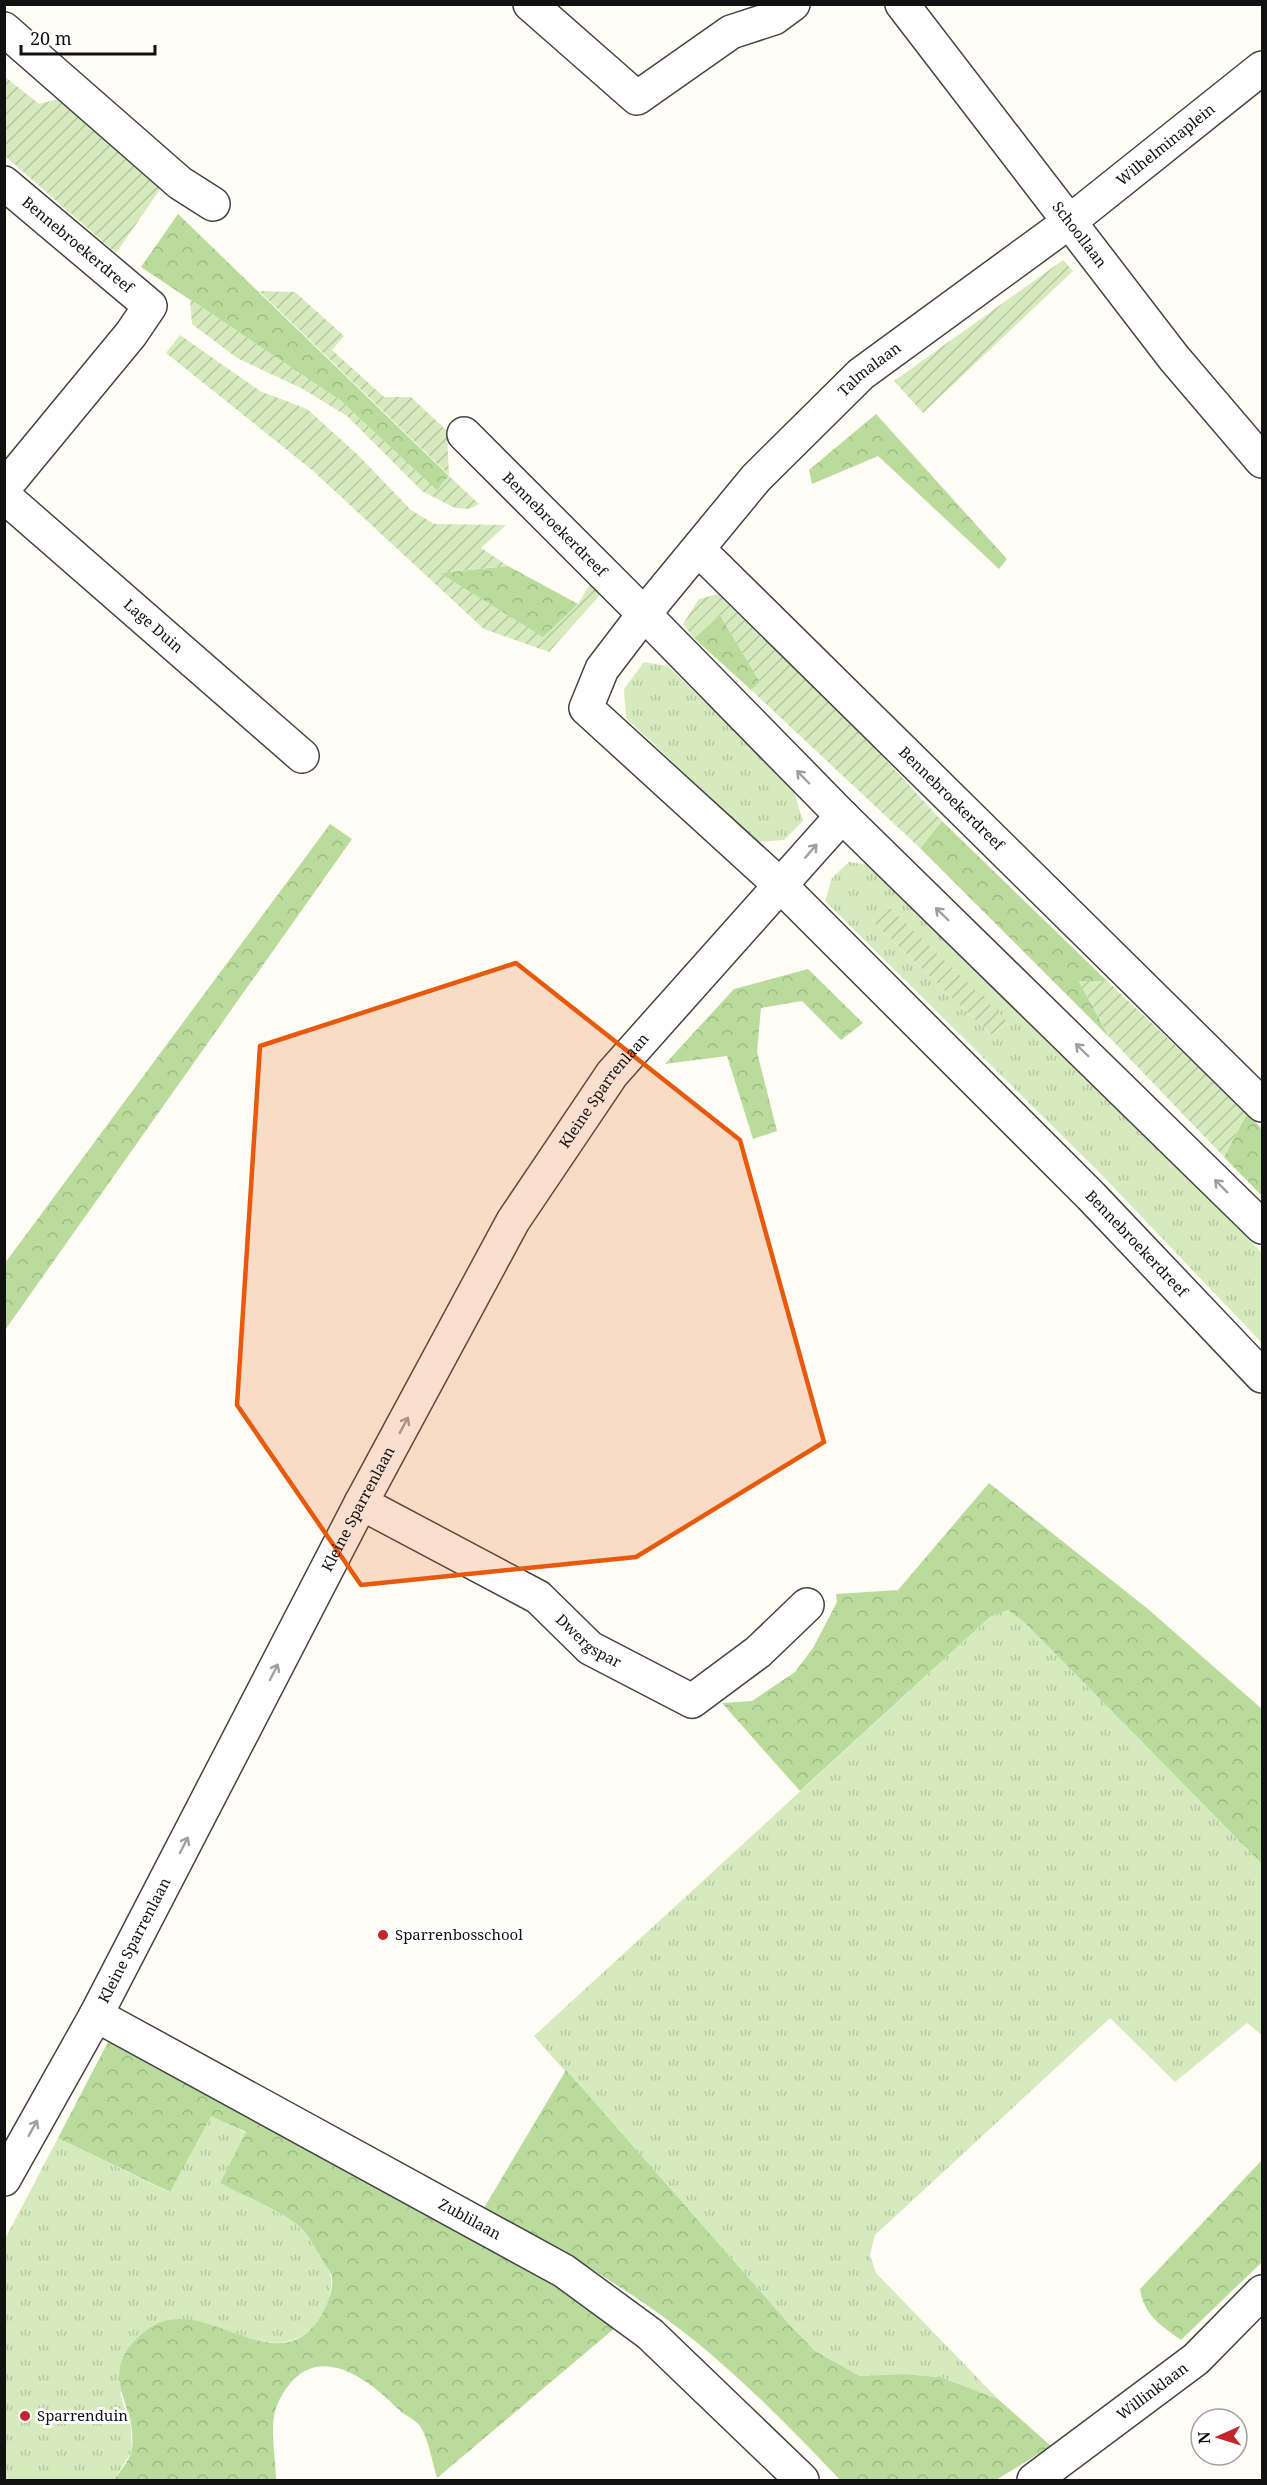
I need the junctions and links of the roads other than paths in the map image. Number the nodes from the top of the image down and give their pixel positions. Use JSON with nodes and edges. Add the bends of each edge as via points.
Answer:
{"nodes":[{"id":1,"x":530,"y":4,"type":"edge"},
{"id":2,"x":793,"y":4,"type":"edge"},
{"id":3,"x":902,"y":4,"type":"edge"},
{"id":4,"x":4,"y":28,"type":"edge"},
{"id":5,"x":1263,"y":68,"type":"edge"},
{"id":6,"x":4,"y":183,"type":"edge"},
{"id":7,"x":213,"y":204,"type":"dead end"},
{"id":8,"x":1069,"y":222,"type":"junction"},
{"id":9,"x":464,"y":434,"type":"dead end"},
{"id":10,"x":1263,"y":461,"type":"edge"},
{"id":11,"x":4,"y":488,"type":"edge"},
{"id":12,"x":4,"y":496,"type":"edge"},
{"id":13,"x":699,"y":550,"type":"junction"},
{"id":14,"x":644,"y":614,"type":"junction"},
{"id":15,"x":302,"y":756,"type":"dead end"},
{"id":16,"x":842,"y":816,"type":"junction"},
{"id":17,"x":781,"y":886,"type":"junction"},
{"id":18,"x":1263,"y":1105,"type":"edge"},
{"id":19,"x":1263,"y":1227,"type":"edge"},
{"id":20,"x":1263,"y":1376,"type":"edge"},
{"id":21,"x":362,"y":1503,"type":"junction"},
{"id":22,"x":807,"y":1605,"type":"dead end"},
{"id":23,"x":96,"y":2015,"type":"junction"},
{"id":24,"x":4,"y":2179,"type":"edge"},
{"id":25,"x":1263,"y":2292,"type":"edge"},
{"id":26,"x":801,"y":2481,"type":"edge"},
{"id":27,"x":1034,"y":2481,"type":"edge"}],
"edges":[{"from":1,"to":2,"type":"street","via":[[637,98],[731,32],[774,18]]},
{"from":3,"to":8,"type":"street","name":"Schoollaan"},
{"from":4,"to":7,"type":"street","via":[[180,183]]},
{"from":5,"to":8,"type":"street","name":"Wilhelminaplein"},
{"from":6,"to":11,"type":"street","name":"Bennebroekerdreef","via":[[150,306]]},
{"from":8,"to":10,"type":"street","name":"Schoollaan","via":[[1174,358]]},
{"from":8,"to":13,"type":"street","name":"Talmalaan","via":[[861,374],[756,478]]},
{"from":9,"to":14,"type":"street","name":"Bennebroekerdreef"},
{"from":12,"to":15,"type":"street","name":"Lage Duin"},
{"from":13,"to":14,"type":"street","name":"Bennebroekerdreef"},
{"from":13,"to":18,"type":"street","name":"Bennebroekerdreef"},
{"from":16,"to":14,"type":"street","name":"Bennebroekerdreef","one_way":true},
{"from":14,"to":17,"type":"street","name":"Bennebroekerdreef","via":[[602,669],[586,708]]},
{"from":17,"to":16,"type":"street","one_way":true},
{"from":19,"to":16,"type":"street","name":"Bennebroekerdreef","one_way":true},
{"from":17,"to":20,"type":"street","name":"Bennebroekerdreef","via":[[1091,1196]]},
{"from":21,"to":17,"type":"street","name":"Kleine Sparrenlaan","one_way":true,"via":[[513,1221],[612,1074]]},
{"from":21,"to":22,"type":"street","name":"Dwergspar","via":[[538,1597],[590,1648],[692,1701],[758,1652]]},
{"from":23,"to":21,"type":"street","name":"Kleine Sparrenlaan","one_way":true},
{"from":24,"to":23,"type":"street","name":"Kleine Sparrenlaan","one_way":true},
{"from":23,"to":26,"type":"street","name":"Zublilaan","via":[[564,2271],[650,2334]]},
{"from":25,"to":27,"type":"street","name":"Willinklaan","via":[[1196,2359]]}]}
